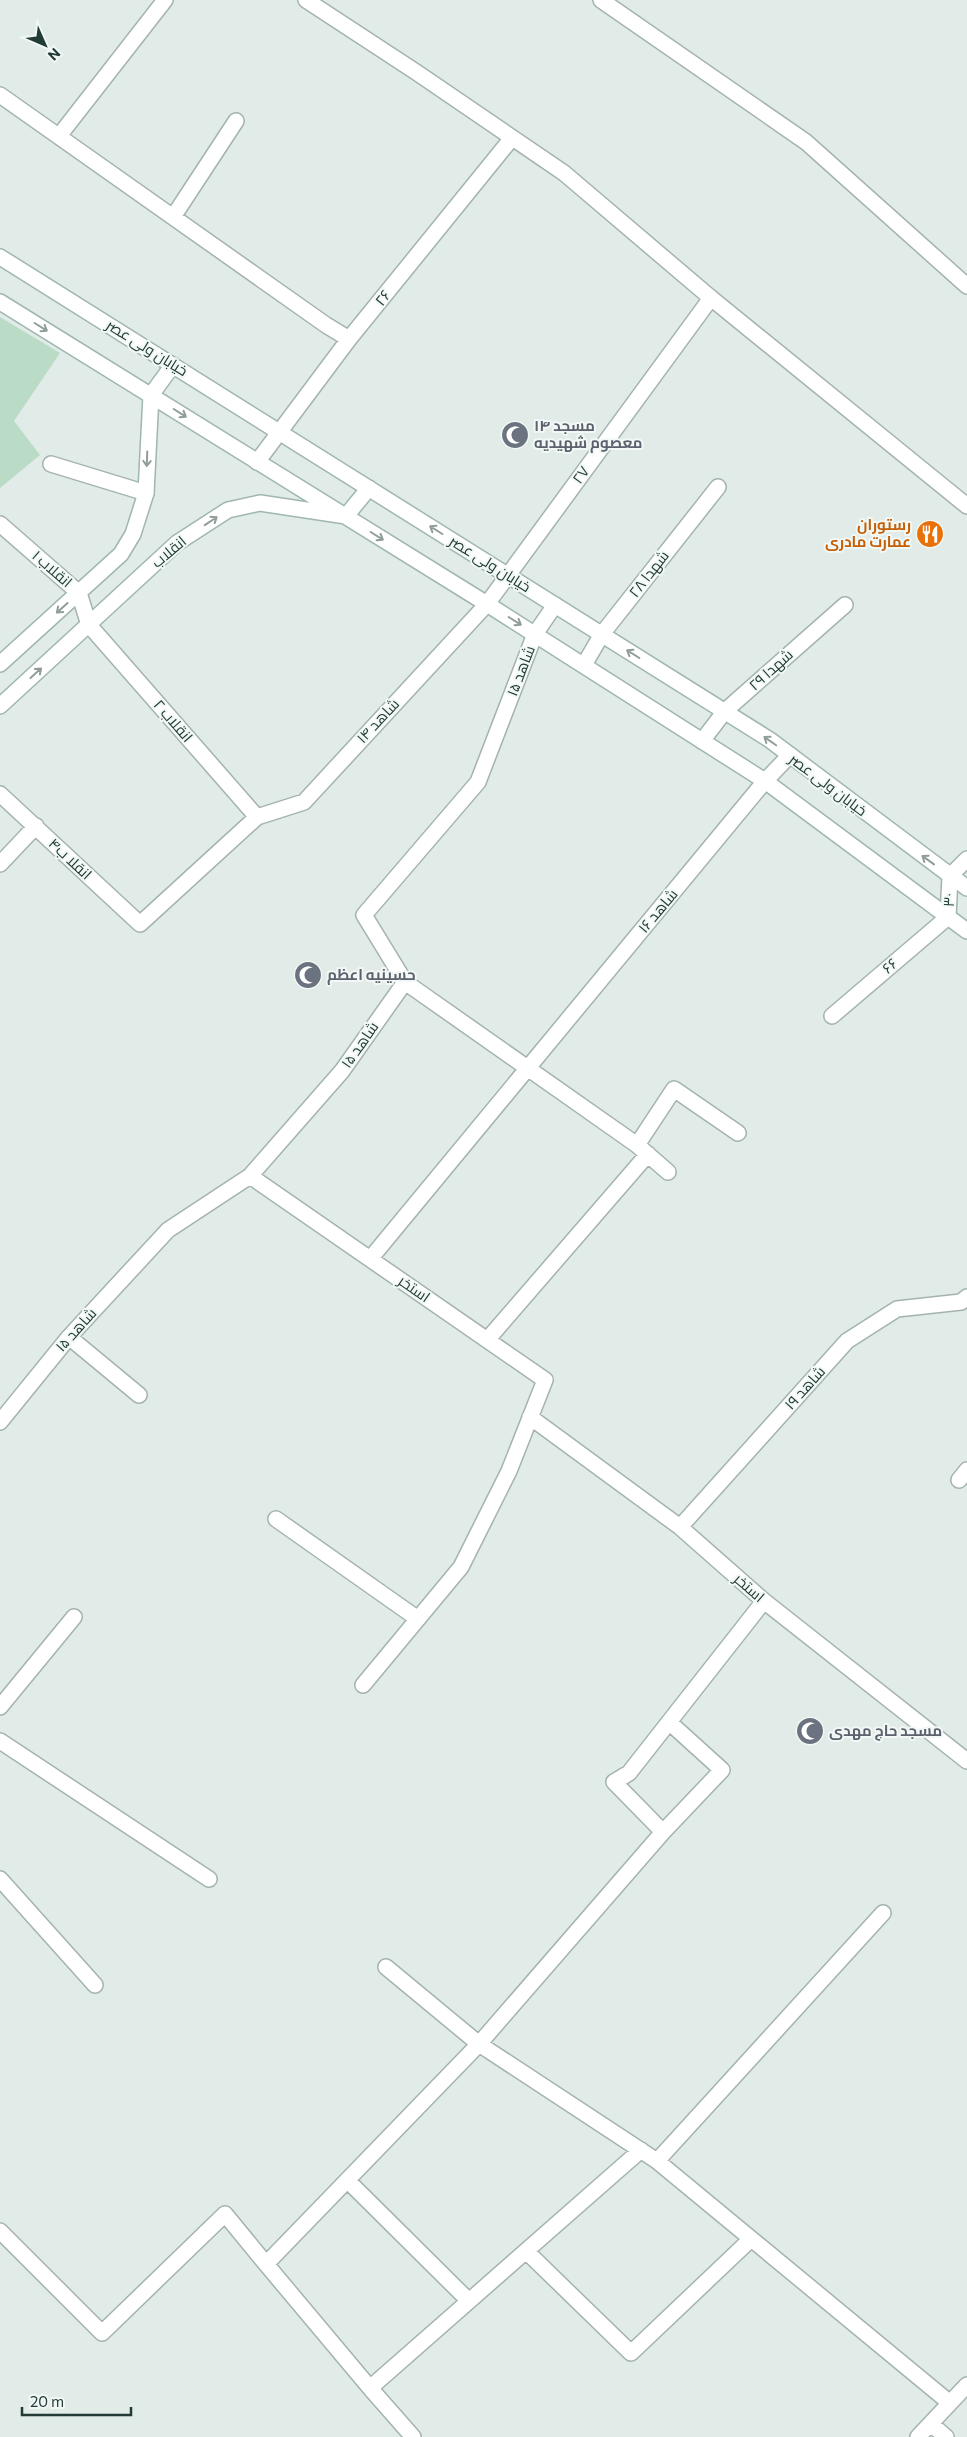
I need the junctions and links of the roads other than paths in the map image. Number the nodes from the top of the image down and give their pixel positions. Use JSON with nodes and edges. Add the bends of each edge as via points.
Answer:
{"nodes":[{"id":1,"x":165,"y":0,"type":"edge"},
{"id":2,"x":306,"y":0,"type":"edge"},
{"id":3,"x":601,"y":0,"type":"edge"},
{"id":4,"x":0,"y":95,"type":"edge"},
{"id":5,"x":236,"y":121,"type":"dead end"},
{"id":6,"x":59,"y":136,"type":"junction"},
{"id":7,"x":512,"y":138,"type":"junction"},
{"id":8,"x":173,"y":217,"type":"junction"},
{"id":9,"x":0,"y":257,"type":"edge"},
{"id":10,"x":967,"y":286,"type":"edge"},
{"id":11,"x":711,"y":298,"type":"junction"},
{"id":12,"x":0,"y":302,"type":"edge"},
{"id":13,"x":349,"y":339,"type":"junction"},
{"id":14,"x":173,"y":365,"type":"junction"},
{"id":15,"x":151,"y":395,"type":"junction"},
{"id":16,"x":280,"y":432,"type":"junction"},
{"id":17,"x":257,"y":462,"type":"junction"},
{"id":18,"x":51,"y":464,"type":"dead end"},
{"id":19,"x":718,"y":487,"type":"dead end"},
{"id":20,"x":369,"y":488,"type":"junction"},
{"id":21,"x":146,"y":493,"type":"junction"},
{"id":22,"x":967,"y":506,"type":"edge"},
{"id":23,"x":346,"y":516,"type":"junction"},
{"id":24,"x":0,"y":524,"type":"edge"},
{"id":25,"x":508,"y":575,"type":"junction"},
{"id":26,"x":78,"y":593,"type":"junction"},
{"id":27,"x":486,"y":604,"type":"junction"},
{"id":28,"x":555,"y":605,"type":"junction"},
{"id":29,"x":845,"y":605,"type":"dead end"},
{"id":30,"x":89,"y":625,"type":"junction"},
{"id":31,"x":535,"y":634,"type":"junction"},
{"id":32,"x":602,"y":634,"type":"junction"},
{"id":33,"x":0,"y":664,"type":"edge"},
{"id":34,"x":584,"y":665,"type":"junction"},
{"id":35,"x":0,"y":706,"type":"edge"},
{"id":36,"x":725,"y":712,"type":"junction"},
{"id":37,"x":702,"y":741,"type":"junction"},
{"id":38,"x":790,"y":755,"type":"junction"},
{"id":39,"x":765,"y":781,"type":"junction"},
{"id":40,"x":0,"y":794,"type":"edge"},
{"id":41,"x":257,"y":817,"type":"junction"},
{"id":42,"x":36,"y":826,"type":"junction"},
{"id":43,"x":967,"y":859,"type":"edge"},
{"id":44,"x":0,"y":864,"type":"edge"},
{"id":45,"x":950,"y":876,"type":"junction"},
{"id":46,"x":967,"y":888,"type":"edge"},
{"id":47,"x":948,"y":917,"type":"junction"},
{"id":48,"x":967,"y":931,"type":"edge"},
{"id":49,"x":404,"y":982,"type":"junction"},
{"id":50,"x":832,"y":1016,"type":"dead end"},
{"id":51,"x":528,"y":1069,"type":"junction"},
{"id":52,"x":738,"y":1133,"type":"dead end"},
{"id":53,"x":642,"y":1150,"type":"junction"},
{"id":54,"x":668,"y":1172,"type":"dead end"},
{"id":55,"x":250,"y":1176,"type":"junction"},
{"id":56,"x":370,"y":1259,"type":"junction"},
{"id":57,"x":964,"y":1300,"type":"edge"},
{"id":58,"x":69,"y":1337,"type":"junction"},
{"id":59,"x":487,"y":1340,"type":"junction"},
{"id":60,"x":139,"y":1395,"type":"dead end"},
{"id":61,"x":530,"y":1418,"type":"junction"},
{"id":62,"x":0,"y":1422,"type":"edge"},
{"id":63,"x":276,"y":1519,"type":"dead end"},
{"id":64,"x":680,"y":1527,"type":"junction"},
{"id":65,"x":764,"y":1601,"type":"junction"},
{"id":66,"x":74,"y":1617,"type":"dead end"},
{"id":67,"x":418,"y":1619,"type":"junction"},
{"id":68,"x":363,"y":1686,"type":"dead end"},
{"id":69,"x":0,"y":1707,"type":"edge"},
{"id":70,"x":669,"y":1722,"type":"junction"},
{"id":71,"x":0,"y":1741,"type":"edge"},
{"id":72,"x":967,"y":1761,"type":"edge"},
{"id":73,"x":663,"y":1832,"type":"junction"},
{"id":74,"x":0,"y":1879,"type":"edge"},
{"id":75,"x":209,"y":1879,"type":"dead end"},
{"id":76,"x":883,"y":1913,"type":"dead end"},
{"id":77,"x":386,"y":1966,"type":"dead end"},
{"id":78,"x":95,"y":1985,"type":"dead end"},
{"id":79,"x":479,"y":2044,"type":"junction"},
{"id":80,"x":640,"y":2150,"type":"junction"},
{"id":81,"x":657,"y":2161,"type":"junction"},
{"id":82,"x":347,"y":2180,"type":"junction"},
{"id":83,"x":0,"y":2231,"type":"edge"},
{"id":84,"x":751,"y":2239,"type":"junction"},
{"id":85,"x":526,"y":2250,"type":"junction"},
{"id":86,"x":266,"y":2264,"type":"junction"},
{"id":87,"x":469,"y":2301,"type":"junction"},
{"id":88,"x":967,"y":2385,"type":"edge"},
{"id":89,"x":370,"y":2388,"type":"junction"},
{"id":90,"x":950,"y":2403,"type":"junction"},
{"id":91,"x":931,"y":2424,"type":"junction"},
{"id":92,"x":413,"y":2437,"type":"edge"},
{"id":93,"x":918,"y":2437,"type":"edge"},
{"id":94,"x":946,"y":2437,"type":"edge"}],
"edges":[{"from":1,"to":6,"type":"street"},
{"from":2,"to":7,"type":"street"},
{"from":3,"to":10,"type":"street","via":[[806,142]]},
{"from":4,"to":6,"type":"street"},
{"from":5,"to":8,"type":"street"},
{"from":6,"to":8,"type":"street"},
{"from":7,"to":11,"type":"street","via":[[564,173]]},
{"from":7,"to":13,"type":"street","name":"۲۶"},
{"from":8,"to":13,"type":"street"},
{"from":9,"to":14,"type":"street","name":"خیابان ولی عصر"},
{"from":11,"to":22,"type":"street"},
{"from":11,"to":25,"type":"street","name":"۲۷"},
{"from":12,"to":15,"type":"street","one_way":true},
{"from":13,"to":16,"type":"street","name":"۲۶"},
{"from":14,"to":15,"type":"street"},
{"from":14,"to":16,"type":"street","name":"خیابان ولی عصر"},
{"from":15,"to":17,"type":"street","one_way":true},
{"from":15,"to":21,"type":"street","one_way":true},
{"from":16,"to":17,"type":"street","name":"۲۶"},
{"from":16,"to":20,"type":"street","name":"خیابان ولی عصر"},
{"from":17,"to":23,"type":"street"},
{"from":18,"to":21,"type":"street"},
{"from":19,"to":32,"type":"street","name":"شهدا ۲۸"},
{"from":20,"to":23,"type":"street"},
{"from":25,"to":20,"type":"street","name":"خیابان ولی عصر","one_way":true},
{"from":21,"to":26,"type":"street","via":[[133,534],[121,554]]},
{"from":23,"to":27,"type":"street","one_way":true},
{"from":30,"to":23,"type":"street","name":"انقلاب","one_way":true,"via":[[178,543],[228,510],[260,503]]},
{"from":24,"to":26,"type":"street","name":"انقلاب ۱"},
{"from":25,"to":27,"type":"street","name":"۲۷"},
{"from":25,"to":28,"type":"street","name":"خیابان ولی عصر"},
{"from":26,"to":30,"type":"street","name":"انقلاب ۱"},
{"from":26,"to":33,"type":"street","one_way":true},
{"from":27,"to":31,"type":"street","one_way":true},
{"from":27,"to":41,"type":"street","name":"شاهد ۱۴","via":[[304,802]]},
{"from":28,"to":31,"type":"street","name":"شاهد ۱۵"},
{"from":28,"to":32,"type":"street","name":"خیابان ولی عصر"},
{"from":29,"to":36,"type":"street","name":"شهدا ۲۹"},
{"from":35,"to":30,"type":"street","name":"انقلاب","one_way":true},
{"from":30,"to":41,"type":"street","name":"انقلاب ۲"},
{"from":31,"to":34,"type":"street"},
{"from":31,"to":49,"type":"street","name":"شاهد ۱۵","via":[[478,782],[364,914]]},
{"from":32,"to":34,"type":"street","name":"شهدا ۲۸"},
{"from":36,"to":32,"type":"street","name":"خیابان ولی عصر","one_way":true},
{"from":34,"to":37,"type":"street"},
{"from":36,"to":37,"type":"street","name":"شهدا ۲۹"},
{"from":38,"to":36,"type":"street","name":"خیابان ولی عصر","one_way":true},
{"from":37,"to":39,"type":"street"},
{"from":38,"to":39,"type":"street","name":"شاهد ۱۶"},
{"from":45,"to":38,"type":"street","name":"خیابان ولی عصر","one_way":true},
{"from":39,"to":47,"type":"street"},
{"from":39,"to":51,"type":"street","name":"شاهد ۱۶"},
{"from":40,"to":42,"type":"street","name":"انقلا ب۴"},
{"from":41,"to":42,"type":"street","name":"انقلا ب۴","via":[[140,924]]},
{"from":42,"to":44,"type":"street"},
{"from":43,"to":45,"type":"street","name":"۳۰"},
{"from":45,"to":46,"type":"street","name":"خیابان ولی عصر"},
{"from":45,"to":47,"type":"street","name":"۳۰"},
{"from":47,"to":48,"type":"street"},
{"from":47,"to":50,"type":"street","name":"۶۶"},
{"from":49,"to":51,"type":"street"},
{"from":49,"to":55,"type":"street","name":"شاهد ۱۵","via":[[342,1071]]},
{"from":51,"to":53,"type":"street"},
{"from":51,"to":56,"type":"street","name":"شاهد ۱۶"},
{"from":52,"to":53,"type":"street","via":[[674,1089]]},
{"from":53,"to":54,"type":"street"},
{"from":53,"to":59,"type":"street"},
{"from":55,"to":56,"type":"street","name":"استخر"},
{"from":55,"to":58,"type":"street","name":"شاهد ۱۵","via":[[168,1230]]},
{"from":56,"to":59,"type":"street","name":"استخر"},
{"from":57,"to":64,"type":"street","name":"شاهد ۱۹","via":[[897,1309],[847,1341]]},
{"from":58,"to":60,"type":"street"},
{"from":58,"to":62,"type":"street","name":"شاهد ۱۵"},
{"from":59,"to":61,"type":"street","name":"استخر","via":[[545,1380]]},
{"from":61,"to":64,"type":"street","name":"استخر"},
{"from":61,"to":67,"type":"street","name":"استخر","via":[[509,1471],[461,1568]]},
{"from":63,"to":67,"type":"street"},
{"from":64,"to":65,"type":"street","name":"استخر"},
{"from":65,"to":70,"type":"street"},
{"from":65,"to":72,"type":"street","name":"استخر"},
{"from":66,"to":69,"type":"street"},
{"from":67,"to":68,"type":"street","name":"استخر"},
{"from":70,"to":73,"type":"street","via":[[629,1773],[614,1782]]},
{"from":70,"to":73,"type":"street","via":[[722,1770]]},
{"from":71,"to":75,"type":"street"},
{"from":73,"to":79,"type":"street"},
{"from":74,"to":78,"type":"street"},
{"from":76,"to":81,"type":"street"},
{"from":77,"to":79,"type":"street"},
{"from":79,"to":80,"type":"street"},
{"from":79,"to":82,"type":"street"},
{"from":80,"to":81,"type":"street"},
{"from":80,"to":85,"type":"street"},
{"from":81,"to":84,"type":"street"},
{"from":82,"to":86,"type":"street"},
{"from":82,"to":87,"type":"street"},
{"from":83,"to":86,"type":"street","via":[[102,2333],[224,2214]]},
{"from":84,"to":85,"type":"street","via":[[631,2353]]},
{"from":84,"to":90,"type":"street"},
{"from":85,"to":87,"type":"street"},
{"from":86,"to":89,"type":"street"},
{"from":87,"to":89,"type":"street"},
{"from":88,"to":90,"type":"street"},
{"from":89,"to":92,"type":"street"},
{"from":90,"to":91,"type":"street"},
{"from":91,"to":93,"type":"street"},
{"from":91,"to":94,"type":"street"}]}
